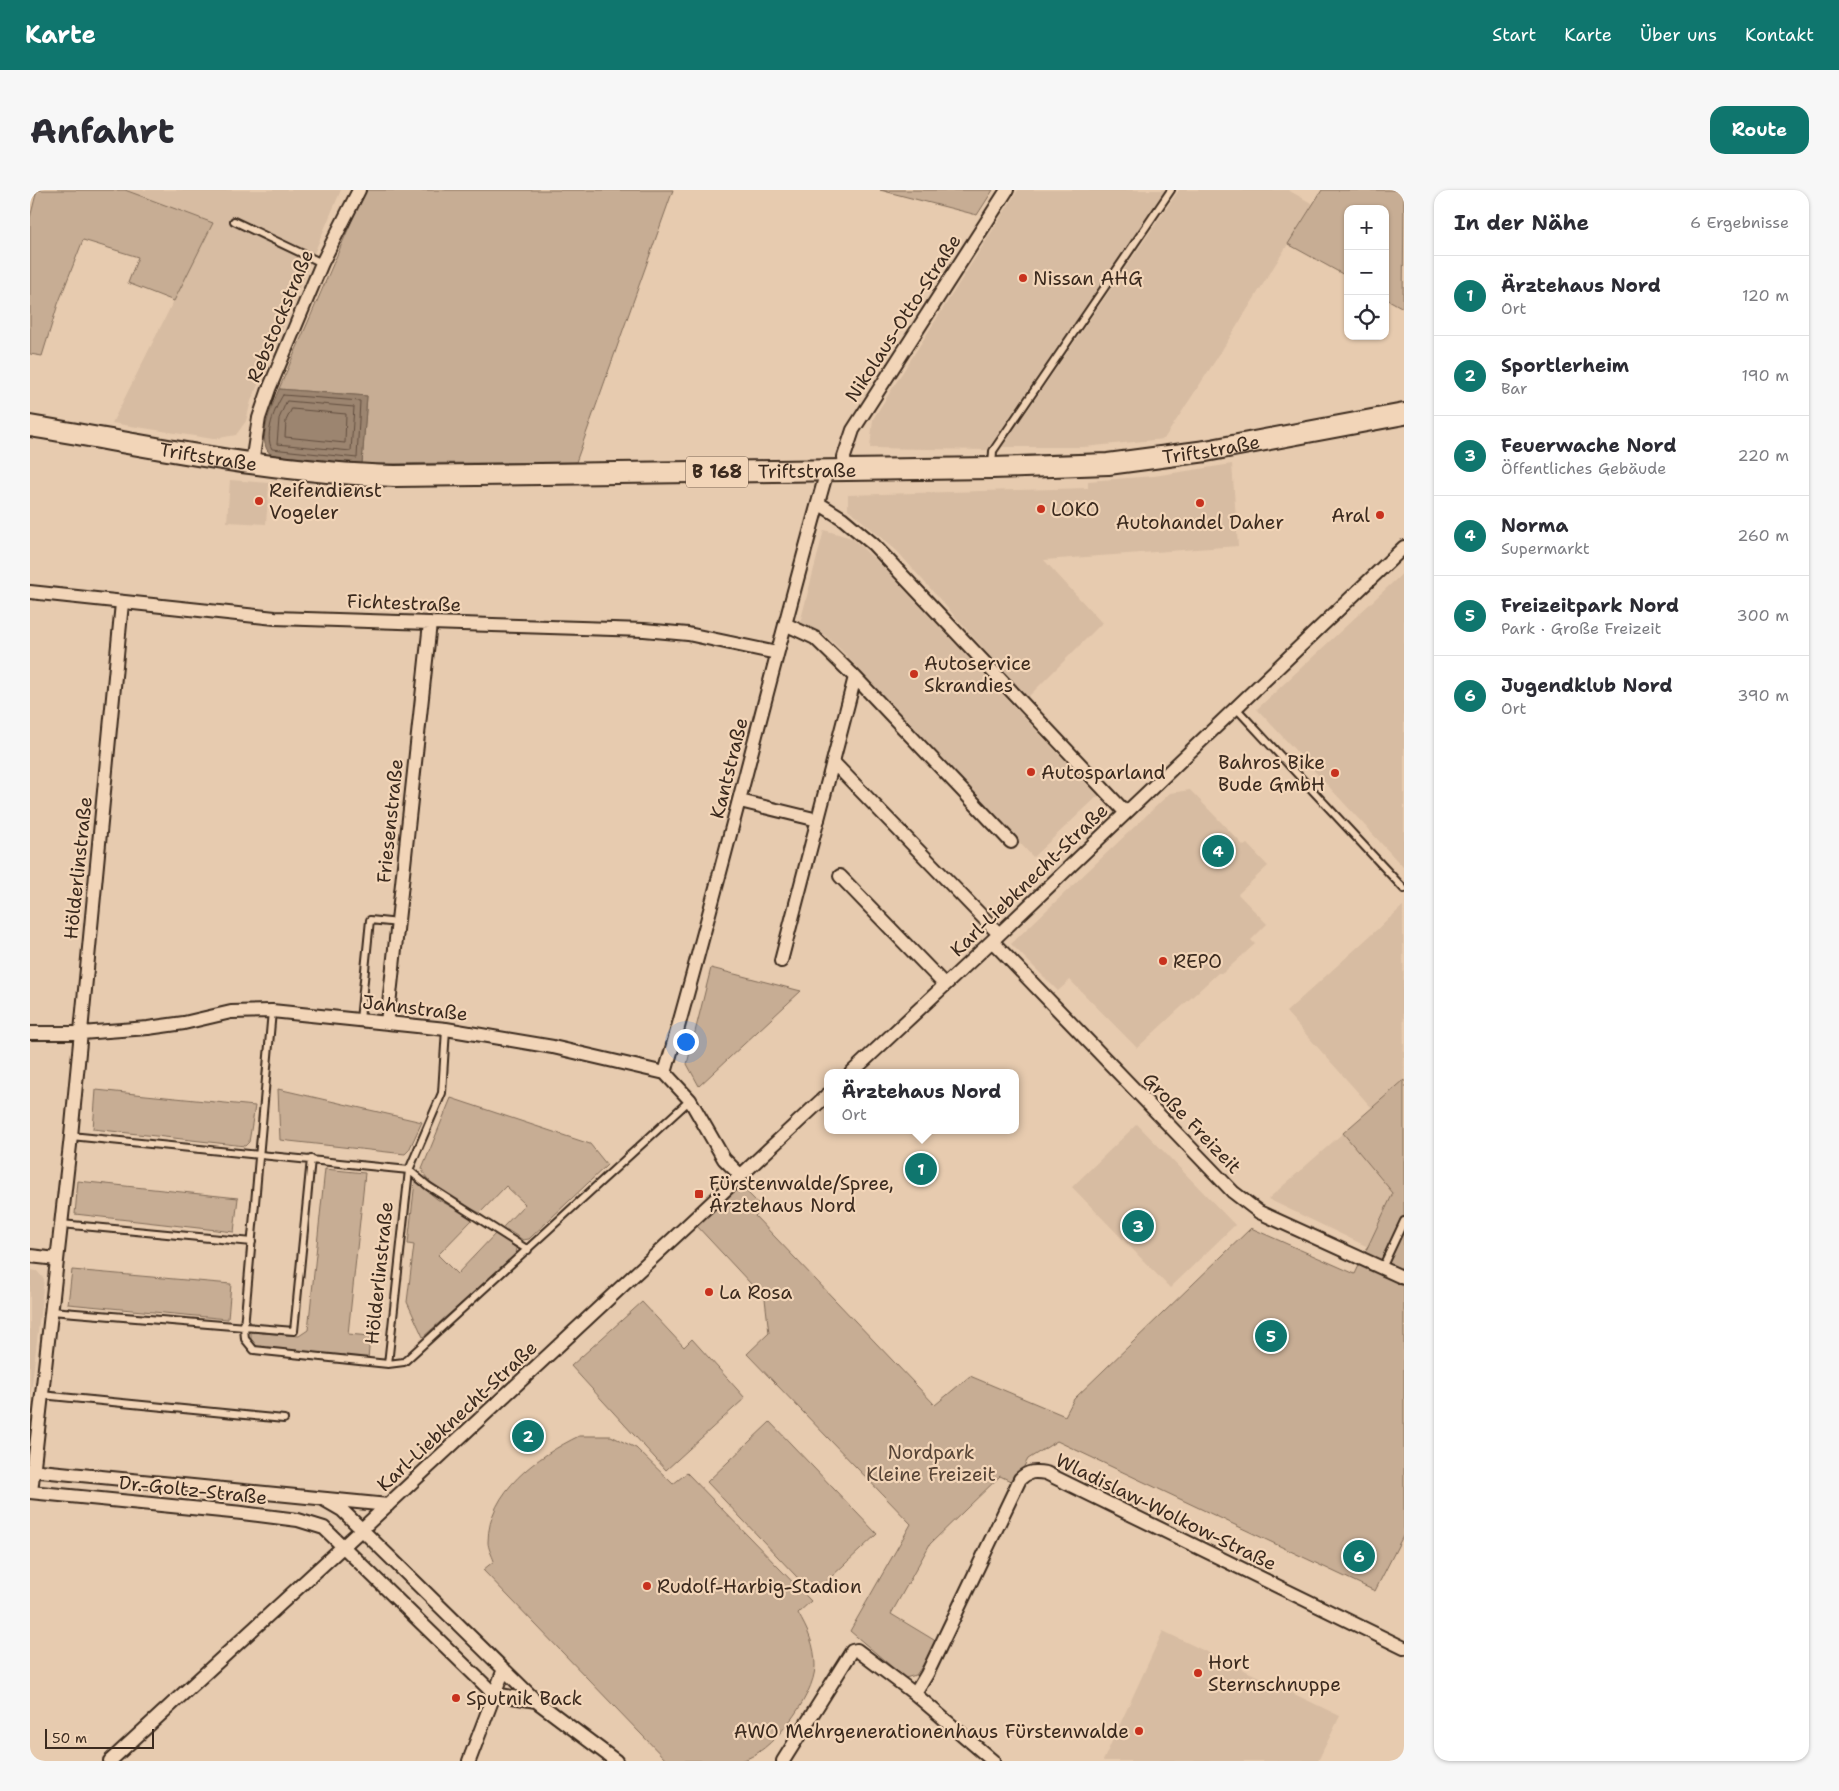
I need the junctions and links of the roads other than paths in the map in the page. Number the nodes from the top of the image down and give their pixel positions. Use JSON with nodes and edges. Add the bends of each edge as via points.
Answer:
{"nodes":[{"id":1,"x":359,"y":190,"type":"edge"},
{"id":2,"x":1007,"y":190,"type":"edge"},
{"id":3,"x":1171,"y":190,"type":"edge"},
{"id":4,"x":234,"y":221,"type":"dead end"},
{"id":5,"x":322,"y":263,"type":"junction"},
{"id":6,"x":1404,"y":414,"type":"edge"},
{"id":7,"x":30,"y":426,"type":"edge"},
{"id":8,"x":252,"y":463,"type":"junction"},
{"id":9,"x":992,"y":468,"type":"junction"},
{"id":10,"x":836,"y":471,"type":"junction"},
{"id":11,"x":818,"y":503,"type":"junction"},
{"id":12,"x":1404,"y":547,"type":"edge"},
{"id":13,"x":30,"y":592,"type":"edge"},
{"id":14,"x":122,"y":603,"type":"junction"},
{"id":15,"x":430,"y":623,"type":"junction"},
{"id":16,"x":785,"y":624,"type":"junction"},
{"id":17,"x":777,"y":653,"type":"junction"},
{"id":18,"x":855,"y":676,"type":"junction"},
{"id":19,"x":1236,"y":708,"type":"junction"},
{"id":20,"x":833,"y":762,"type":"junction"},
{"id":21,"x":740,"y":801,"type":"junction"},
{"id":22,"x":1126,"y":813,"type":"junction"},
{"id":23,"x":818,"y":820,"type":"junction"},
{"id":24,"x":1011,"y":842,"type":"dead end"},
{"id":25,"x":840,"y":876,"type":"dead end"},
{"id":26,"x":1404,"y":889,"type":"edge"},
{"id":27,"x":399,"y":923,"type":"junction"},
{"id":28,"x":996,"y":938,"type":"junction"},
{"id":29,"x":781,"y":961,"type":"dead end"},
{"id":30,"x":945,"y":986,"type":"junction"},
{"id":31,"x":272,"y":1011,"type":"junction"},
{"id":32,"x":360,"y":1020,"type":"junction"},
{"id":33,"x":387,"y":1023,"type":"junction"},
{"id":34,"x":446,"y":1030,"type":"junction"},
{"id":35,"x":30,"y":1033,"type":"edge"},
{"id":36,"x":80,"y":1033,"type":"junction"},
{"id":37,"x":855,"y":1069,"type":"edge"},
{"id":38,"x":665,"y":1073,"type":"junction"},
{"id":39,"x":824,"y":1098,"type":"edge"},
{"id":40,"x":690,"y":1100,"type":"junction"},
{"id":41,"x":71,"y":1136,"type":"junction"},
{"id":42,"x":260,"y":1154,"type":"junction"},
{"id":43,"x":311,"y":1160,"type":"junction"},
{"id":44,"x":409,"y":1170,"type":"junction"},
{"id":45,"x":741,"y":1176,"type":"junction"},
{"id":46,"x":1404,"y":1221,"type":"edge"},
{"id":47,"x":61,"y":1224,"type":"junction"},
{"id":48,"x":252,"y":1242,"type":"junction"},
{"id":49,"x":528,"y":1250,"type":"junction"},
{"id":50,"x":30,"y":1256,"type":"edge"},
{"id":51,"x":57,"y":1259,"type":"junction"},
{"id":52,"x":1382,"y":1268,"type":"junction"},
{"id":53,"x":1404,"y":1278,"type":"edge"},
{"id":54,"x":51,"y":1311,"type":"junction"},
{"id":55,"x":244,"y":1327,"type":"junction"},
{"id":56,"x":388,"y":1364,"type":"junction"},
{"id":57,"x":41,"y":1395,"type":"junction"},
{"id":58,"x":284,"y":1419,"type":"dead end"},
{"id":59,"x":32,"y":1470,"type":"edge"},
{"id":60,"x":31,"y":1492,"type":"edge"},
{"id":61,"x":323,"y":1499,"type":"junction"},
{"id":62,"x":388,"y":1505,"type":"junction"},
{"id":63,"x":362,"y":1529,"type":"junction"},
{"id":64,"x":344,"y":1546,"type":"junction"},
{"id":65,"x":1404,"y":1648,"type":"edge"},
{"id":66,"x":504,"y":1669,"type":"junction"},
{"id":67,"x":494,"y":1694,"type":"junction"},
{"id":68,"x":915,"y":1694,"type":"junction"},
{"id":69,"x":536,"y":1701,"type":"junction"},
{"id":70,"x":110,"y":1761,"type":"edge"},
{"id":71,"x":470,"y":1761,"type":"edge"},
{"id":72,"x":616,"y":1761,"type":"edge"},
{"id":73,"x":783,"y":1761,"type":"edge"},
{"id":74,"x":992,"y":1761,"type":"edge"}],
"edges":[{"from":1,"to":5,"type":"street","name":"Rebstockstraße"},
{"from":2,"to":10,"type":"street","name":"Nikolaus-Otto-Straße","via":[[853,430]]},
{"from":3,"to":9,"type":"lane","via":[[993,451]]},
{"from":4,"to":5,"type":"lane"},
{"from":5,"to":8,"type":"street","name":"Rebstockstraße","via":[[269,389],[259,418]]},
{"from":6,"to":9,"type":"main road","name":"Triftstraße","number":"B 168","via":[[1130,462]]},
{"from":7,"to":8,"type":"main road","name":"Triftstraße","number":"B 168"},
{"from":8,"to":10,"type":"main road","name":"Triftstraße","number":"B 168","via":[[318,472],[395,476]]},
{"from":9,"to":10,"type":"main road","name":"Triftstraße","number":"B 168"},
{"from":10,"to":11,"type":"street","name":"Kantstraße"},
{"from":11,"to":16,"type":"street","name":"Kantstraße"},
{"from":11,"to":22,"type":"street","via":[[873,544]]},
{"from":12,"to":19,"type":"street","name":"Karl-Liebknecht-Straße"},
{"from":13,"to":14,"type":"street","name":"Fichtestraße"},
{"from":14,"to":15,"type":"street","name":"Fichtestraße","via":[[275,618]]},
{"from":14,"to":36,"type":"street","name":"Hölderlinstraße"},
{"from":15,"to":17,"type":"street","name":"Fichtestraße","via":[[644,630],[688,634]]},
{"from":15,"to":27,"type":"street","name":"Friesenstraße"},
{"from":16,"to":17,"type":"street","name":"Kantstraße"},
{"from":16,"to":18,"type":"street","via":[[815,638]]},
{"from":17,"to":21,"type":"street","name":"Kantstraße"},
{"from":18,"to":20,"type":"street"},
{"from":18,"to":24,"type":"street"},
{"from":19,"to":22,"type":"street","name":"Karl-Liebknecht-Straße"},
{"from":19,"to":26,"type":"lane"},
{"from":20,"to":23,"type":"street"},
{"from":20,"to":28,"type":"street"},
{"from":21,"to":23,"type":"street"},
{"from":21,"to":38,"type":"street","name":"Kantstraße"},
{"from":22,"to":28,"type":"street","name":"Karl-Liebknecht-Straße"},
{"from":23,"to":29,"type":"street"},
{"from":25,"to":30,"type":"street"},
{"from":27,"to":32,"type":"lane","via":[[370,920]]},
{"from":27,"to":33,"type":"street","name":"Friesenstraße"},
{"from":28,"to":30,"type":"street","name":"Karl-Liebknecht-Straße"},
{"from":28,"to":52,"type":"street","name":"Große Freizeit","via":[[1233,1192],[1259,1212]]},
{"from":30,"to":37,"type":"street","name":"Karl-Liebknecht-Straße"},
{"from":31,"to":32,"type":"street","name":"Jahnstraße"},
{"from":31,"to":36,"type":"street","name":"Jahnstraße","via":[[231,1012],[175,1024]]},
{"from":31,"to":42,"type":"lane"},
{"from":32,"to":33,"type":"street","name":"Jahnstraße"},
{"from":33,"to":34,"type":"street","name":"Jahnstraße"},
{"from":34,"to":38,"type":"street","name":"Jahnstraße","via":[[554,1048]]},
{"from":34,"to":44,"type":"lane","name":"Hölderlinstraße","via":[[442,1093]]},
{"from":35,"to":36,"type":"street","name":"Jahnstraße"},
{"from":36,"to":41,"type":"street","name":"Hölderlinstraße"},
{"from":38,"to":40,"type":"street"},
{"from":39,"to":45,"type":"street","name":"Karl-Liebknecht-Straße"},
{"from":40,"to":45,"type":"street","via":[[724,1158]]},
{"from":40,"to":49,"type":"lane"},
{"from":41,"to":42,"type":"lane"},
{"from":41,"to":47,"type":"street","name":"Hölderlinstraße"},
{"from":42,"to":43,"type":"lane"},
{"from":42,"to":48,"type":"lane"},
{"from":43,"to":44,"type":"lane"},
{"from":43,"to":55,"type":"lane","via":[[294,1331]]},
{"from":44,"to":49,"type":"lane","via":[[440,1195]]},
{"from":44,"to":56,"type":"lane","name":"Hölderlinstraße"},
{"from":45,"to":62,"type":"street","name":"Karl-Liebknecht-Straße"},
{"from":46,"to":52,"type":"lane"},
{"from":47,"to":48,"type":"lane"},
{"from":47,"to":51,"type":"street","name":"Hölderlinstraße"},
{"from":48,"to":55,"type":"lane"},
{"from":49,"to":56,"type":"lane","via":[[404,1362]]},
{"from":50,"to":51,"type":"street"},
{"from":51,"to":54,"type":"street","name":"Hölderlinstraße"},
{"from":52,"to":53,"type":"street","name":"Große Freizeit"},
{"from":54,"to":55,"type":"lane"},
{"from":54,"to":57,"type":"street","name":"Hölderlinstraße"},
{"from":55,"to":56,"type":"lane","name":"Hölderlinstraße","via":[[245,1339],[254,1350]]},
{"from":57,"to":58,"type":"lane"},
{"from":57,"to":59,"type":"street","name":"Hölderlinstraße"},
{"from":59,"to":60,"type":"street","name":"Hölderlinstraße"},
{"from":59,"to":61,"type":"street","name":"Dr.-Goltz-Straße"},
{"from":60,"to":64,"type":"street","name":"Dr.-Goltz-Straße","via":[[298,1520],[324,1528]]},
{"from":61,"to":62,"type":"street","name":"Dr.-Goltz-Straße"},
{"from":61,"to":63,"type":"street","name":"Dr.-Goltz-Straße","via":[[342,1510]]},
{"from":62,"to":63,"type":"street","name":"Karl-Liebknecht-Straße"},
{"from":63,"to":64,"type":"street","name":"Karl-Liebknecht-Straße"},
{"from":63,"to":66,"type":"street","name":"Dr.-Goltz-Straße"},
{"from":64,"to":67,"type":"street","name":"Dr.-Goltz-Straße"},
{"from":64,"to":70,"type":"street","name":"Karl-Liebknecht-Straße"},
{"from":65,"to":68,"type":"street","name":"Wladislaw-Wolkow-Straße","via":[[1046,1473],[1035,1471],[1020,1479]]},
{"from":66,"to":67,"type":"street"},
{"from":66,"to":69,"type":"street","name":"Dr.-Goltz-Straße"},
{"from":67,"to":69,"type":"street"},
{"from":67,"to":71,"type":"street"},
{"from":68,"to":73,"type":"street","via":[[857,1650],[852,1651]]},
{"from":68,"to":74,"type":"street"},
{"from":69,"to":72,"type":"street","name":"Dr.-Goltz-Straße"}]}
